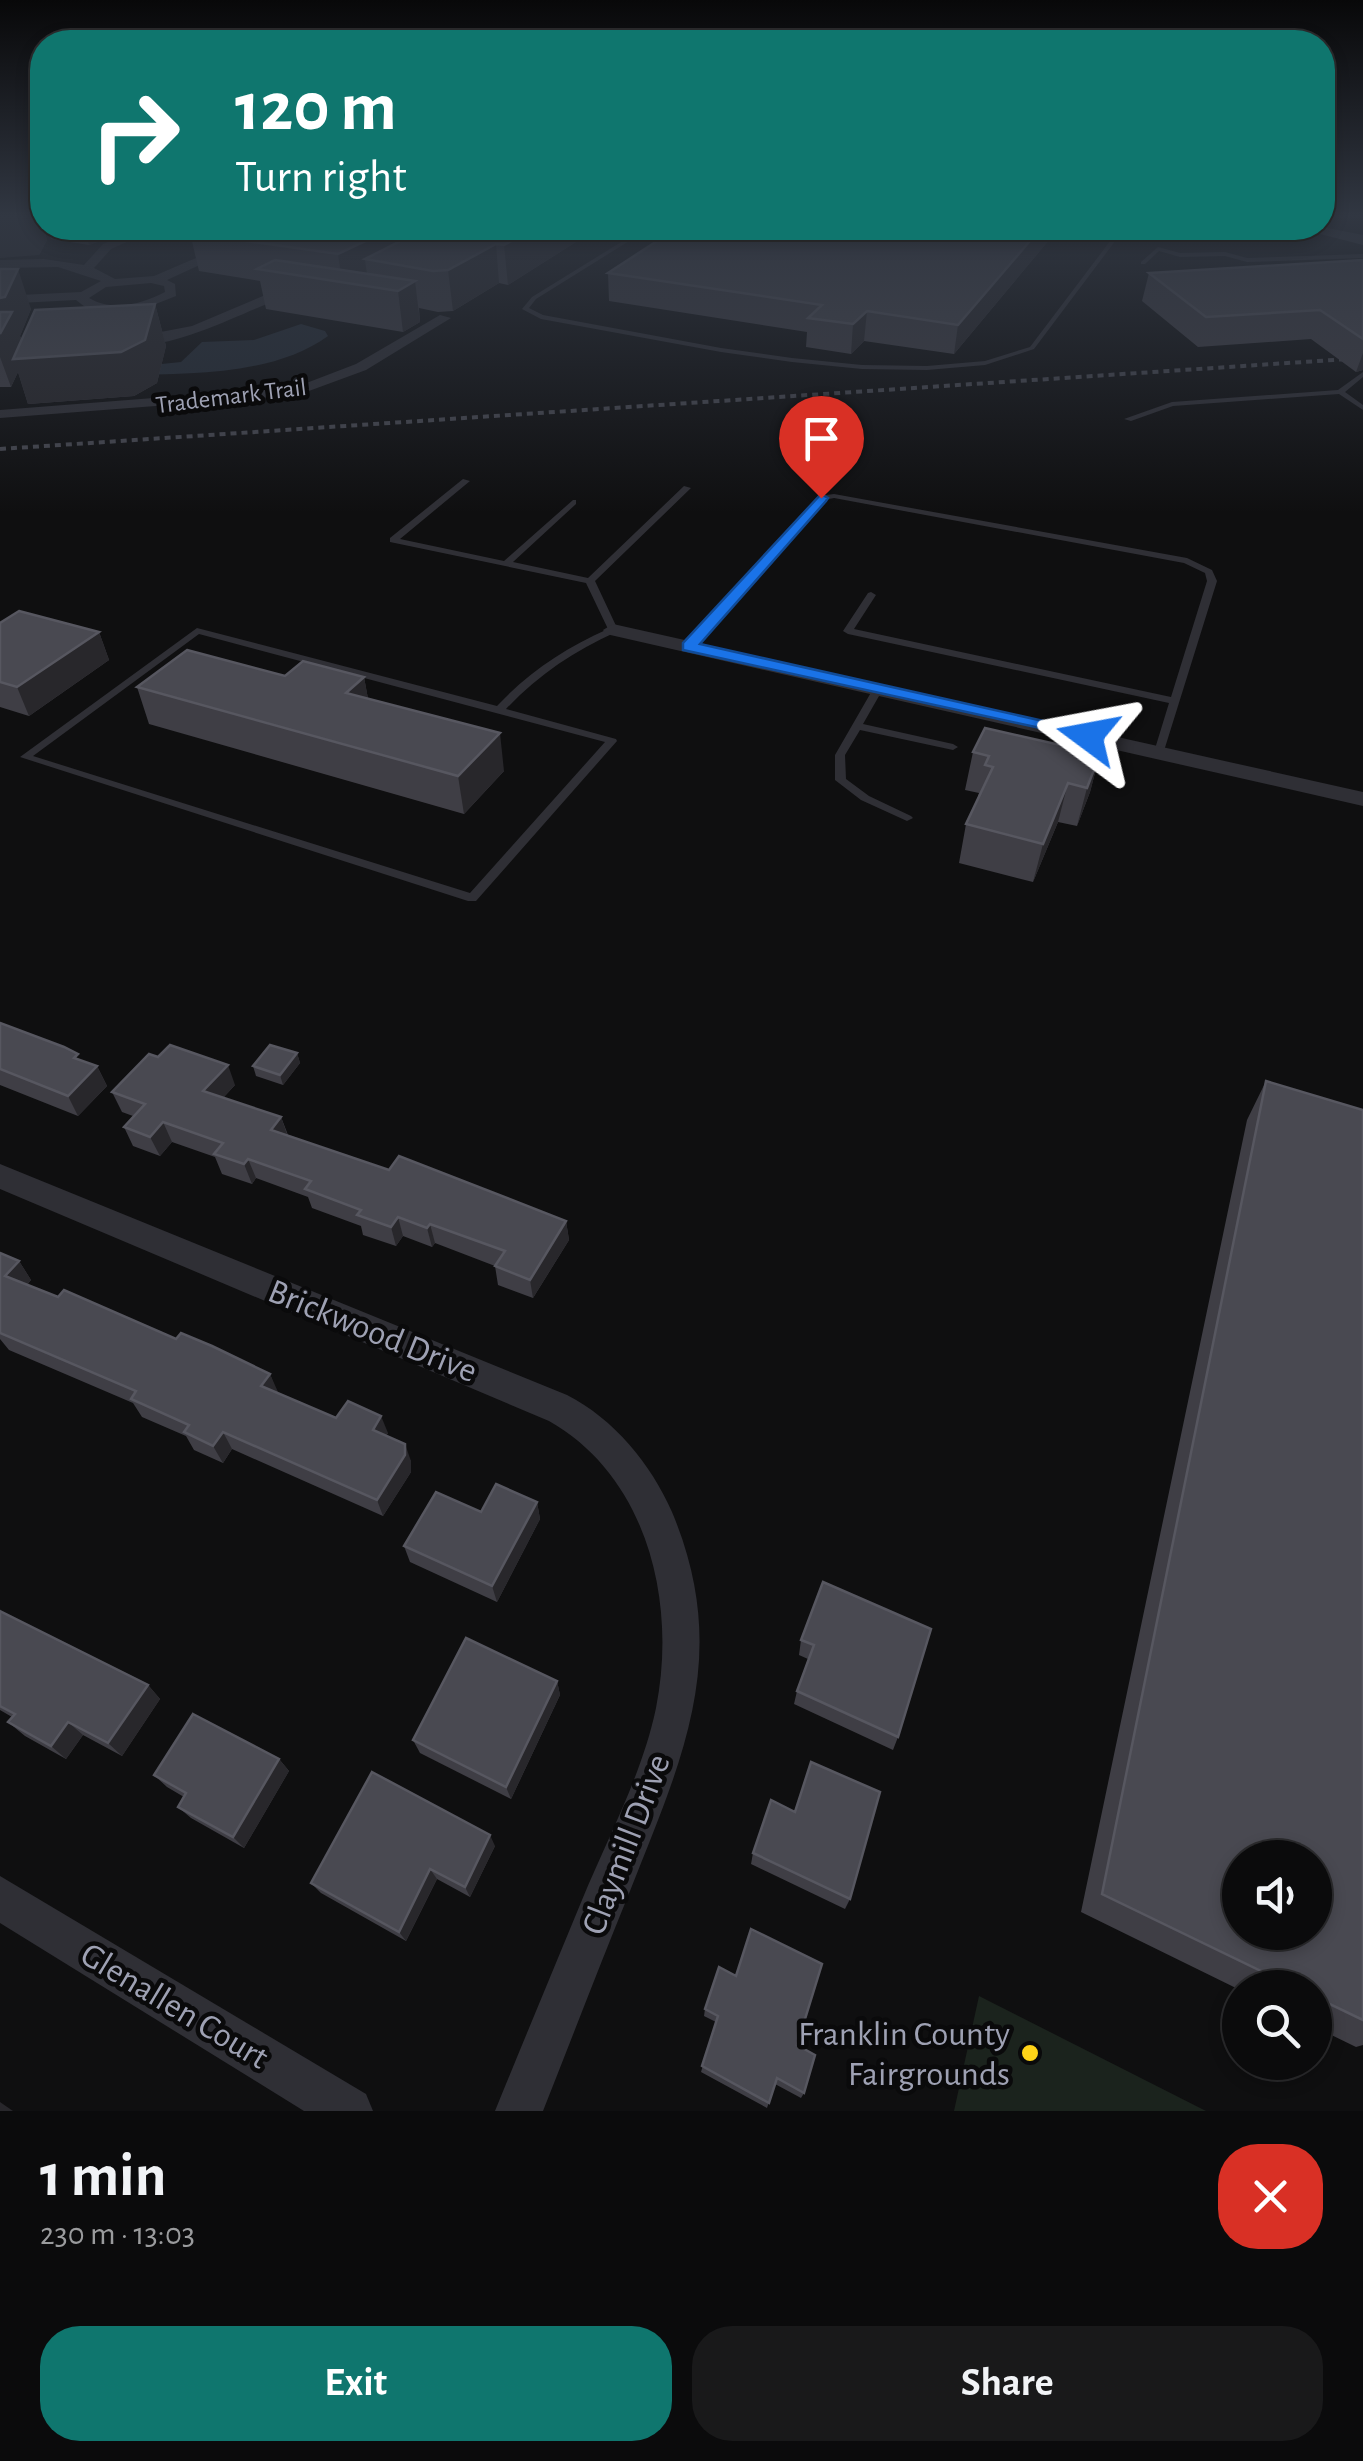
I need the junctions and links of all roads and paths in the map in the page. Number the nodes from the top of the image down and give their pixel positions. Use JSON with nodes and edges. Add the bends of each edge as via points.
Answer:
{"nodes":[{"id":1,"x":161,"y":316,"type":"edge"},
{"id":2,"x":234,"y":316,"type":"edge"},
{"id":3,"x":432,"y":316,"type":"edge"},
{"id":4,"x":538,"y":316,"type":"edge"},
{"id":5,"x":1056,"y":316,"type":"edge"},
{"id":6,"x":186,"y":332,"type":"junction"},
{"id":7,"x":109,"y":341,"type":"edge"},
{"id":8,"x":1363,"y":374,"type":"edge"},
{"id":9,"x":1340,"y":392,"type":"junction"},
{"id":10,"x":17,"y":396,"type":"edge"},
{"id":11,"x":1363,"y":408,"type":"edge"},
{"id":12,"x":4,"y":414,"type":"edge"},
{"id":13,"x":1128,"y":419,"type":"dead end"},
{"id":14,"x":466,"y":481,"type":"dead end"},
{"id":15,"x":687,"y":488,"type":"dead end"},
{"id":16,"x":573,"y":502,"type":"dead end"},
{"id":17,"x":507,"y":564,"type":"junction"},
{"id":18,"x":590,"y":581,"type":"junction"},
{"id":19,"x":871,"y":596,"type":"dead end"},
{"id":20,"x":613,"y":630,"type":"junction"},
{"id":21,"x":689,"y":646,"type":"junction"},
{"id":22,"x":878,"y":689,"type":"junction"},
{"id":23,"x":1175,"y":701,"type":"junction"},
{"id":24,"x":499,"y":710,"type":"junction"},
{"id":25,"x":858,"y":726,"type":"junction"},
{"id":26,"x":954,"y":748,"type":"dead end"},
{"id":27,"x":1158,"y":752,"type":"junction"},
{"id":28,"x":1363,"y":799,"type":"edge"},
{"id":29,"x":907,"y":818,"type":"dead end"},
{"id":30,"x":0,"y":1176,"type":"edge"},
{"id":31,"x":675,"y":1568,"type":"joint"},
{"id":32,"x":0,"y":1898,"type":"edge"},
{"id":33,"x":349,"y":2111,"type":"edge"},
{"id":34,"x":519,"y":2111,"type":"edge"}],
"edges":[{"from":1,"to":6,"type":"street"},
{"from":2,"to":6,"type":"street"},
{"from":3,"to":12,"type":"street","name":"Trademark Trail","via":[[445,318],[361,367],[298,391]]},
{"from":4,"to":5,"type":"lane","via":[[877,368],[1011,358],[1032,348]]},
{"from":6,"to":7,"type":"street"},
{"from":8,"to":9,"type":"lane"},
{"from":9,"to":11,"type":"lane"},
{"from":9,"to":13,"type":"lane","via":[[1172,404]]},
{"from":10,"to":12,"type":"street"},
{"from":14,"to":17,"type":"lane","via":[[393,540]]},
{"from":15,"to":18,"type":"lane"},
{"from":16,"to":17,"type":"lane"},
{"from":17,"to":18,"type":"lane"},
{"from":18,"to":20,"type":"lane"},
{"from":19,"to":23,"type":"lane","via":[[848,631]]},
{"from":20,"to":21,"type":"street"},
{"from":20,"to":24,"type":"lane","via":[[534,672]]},
{"from":21,"to":22,"type":"street"},
{"from":21,"to":23,"type":"lane","via":[[811,506],[834,496],[1188,561],[1209,572],[1212,581]]},
{"from":22,"to":25,"type":"lane"},
{"from":22,"to":27,"type":"street"},
{"from":23,"to":27,"type":"lane"},
{"from":24,"to":24,"type":"lane","via":[[196,630],[25,757],[472,898],[612,741]]},
{"from":25,"to":26,"type":"lane"},
{"from":25,"to":29,"type":"lane","via":[[840,756],[841,780]]},
{"from":27,"to":28,"type":"street"},
{"from":30,"to":31,"type":"street","name":"Brickwood Drive","via":[[572,1416],[619,1458],[652,1507]]},
{"from":31,"to":34,"type":"street","name":"Claymill Drive","via":[[683,1614],[675,1711]]},
{"from":32,"to":33,"type":"street","name":"Glenallen Court"}]}
